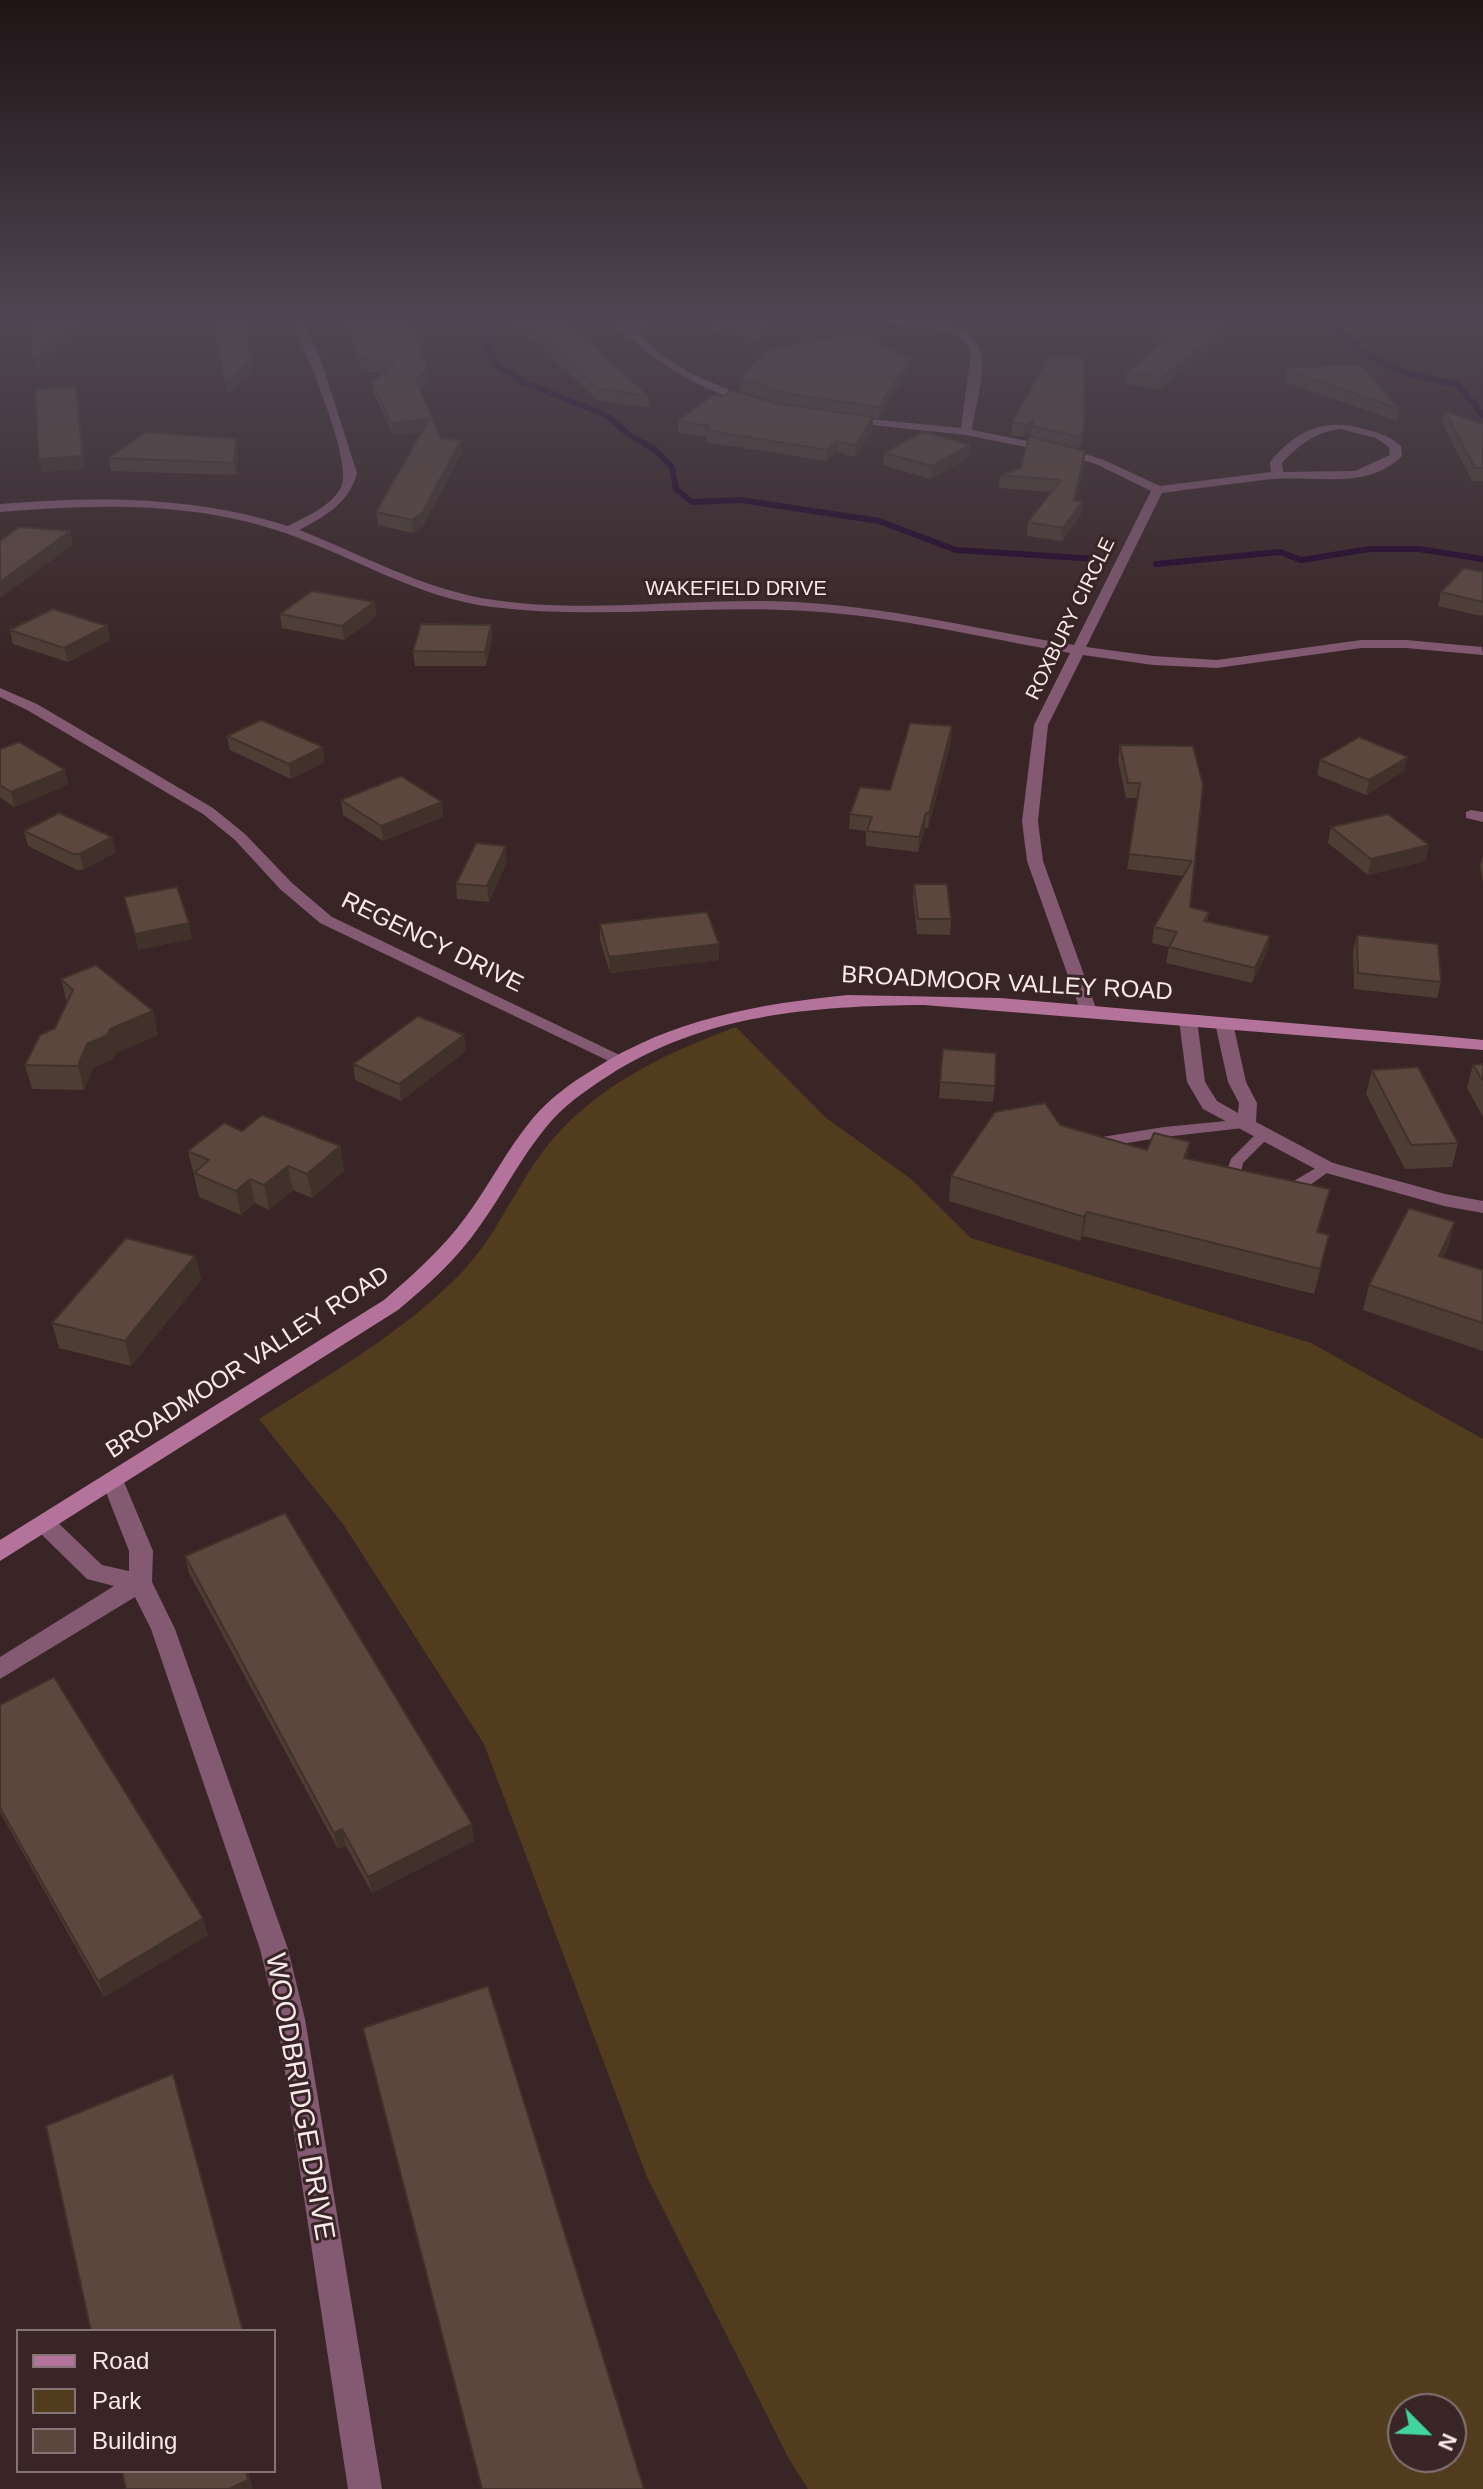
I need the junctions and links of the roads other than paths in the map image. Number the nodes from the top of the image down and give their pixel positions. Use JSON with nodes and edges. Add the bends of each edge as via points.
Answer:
{"nodes":[{"id":1,"x":339,"y":435,"type":"edge"},
{"id":2,"x":982,"y":435,"type":"edge"},
{"id":3,"x":1303,"y":435,"type":"edge"},
{"id":4,"x":1378,"y":435,"type":"edge"},
{"id":5,"x":1277,"y":475,"type":"junction"},
{"id":6,"x":1158,"y":490,"type":"junction"},
{"id":7,"x":0,"y":508,"type":"edge"},
{"id":8,"x":289,"y":530,"type":"junction"},
{"id":9,"x":1077,"y":651,"type":"junction"},
{"id":10,"x":1482,"y":651,"type":"edge"},
{"id":11,"x":0,"y":692,"type":"edge"},
{"id":12,"x":1088,"y":1011,"type":"junction"},
{"id":13,"x":1188,"y":1020,"type":"junction"},
{"id":14,"x":1224,"y":1023,"type":"junction"},
{"id":15,"x":1483,"y":1045,"type":"edge"},
{"id":16,"x":619,"y":1059,"type":"junction"},
{"id":17,"x":1247,"y":1124,"type":"junction"},
{"id":18,"x":1264,"y":1134,"type":"junction"},
{"id":19,"x":1102,"y":1142,"type":"edge"},
{"id":20,"x":1326,"y":1167,"type":"junction"},
{"id":21,"x":1483,"y":1207,"type":"edge"},
{"id":22,"x":113,"y":1482,"type":"junction"},
{"id":23,"x":45,"y":1524,"type":"junction"},
{"id":24,"x":0,"y":1552,"type":"edge"},
{"id":25,"x":140,"y":1582,"type":"junction"},
{"id":26,"x":0,"y":1669,"type":"edge"},
{"id":27,"x":365,"y":2489,"type":"edge"}],
"edges":[{"from":1,"to":8,"type":"street","via":[[351,473],[349,484],[322,513]]},
{"from":2,"to":6,"type":"street","via":[[1068,452]]},
{"from":3,"to":5,"type":"street","via":[[1276,462]]},
{"from":4,"to":5,"type":"street","via":[[1395,446],[1396,456],[1371,472]]},
{"from":5,"to":6,"type":"street"},
{"from":6,"to":9,"type":"street","name":"ROXBURY CIRCLE"},
{"from":7,"to":8,"type":"street","name":"WAKEFIELD DRIVE","via":[[165,505]]},
{"from":8,"to":9,"type":"street","name":"WAKEFIELD DRIVE","via":[[434,589],[486,602],[548,609],[838,609]]},
{"from":9,"to":10,"type":"street","name":"WAKEFIELD DRIVE","via":[[1196,664],[1271,660],[1360,644]]},
{"from":9,"to":12,"type":"street","name":"ROXBURY CIRCLE","via":[[1041,725],[1030,821],[1035,861]]},
{"from":11,"to":16,"type":"street","name":"REGENCY DRIVE","via":[[208,811],[326,920]]},
{"from":12,"to":13,"type":"street","name":"BROADMOOR VALLEY ROAD"},
{"from":12,"to":16,"type":"street","name":"BROADMOOR VALLEY ROAD","via":[[820,1000],[677,1031]]},
{"from":13,"to":14,"type":"street","name":"BROADMOOR VALLEY ROAD"},
{"from":13,"to":17,"type":"street","via":[[1196,1082],[1210,1105]]},
{"from":14,"to":15,"type":"street","name":"BROADMOOR VALLEY ROAD"},
{"from":14,"to":17,"type":"street","via":[[1237,1082],[1248,1103]]},
{"from":16,"to":22,"type":"street","name":"BROADMOOR VALLEY ROAD","via":[[569,1093],[531,1130],[443,1261],[391,1305]]},
{"from":17,"to":18,"type":"street"},
{"from":17,"to":19,"type":"lane"},
{"from":18,"to":20,"type":"street"},
{"from":18,"to":20,"type":"lane","via":[[1236,1162],[1233,1176],[1267,1190],[1294,1190]]},
{"from":20,"to":21,"type":"street"},
{"from":22,"to":23,"type":"street","name":"BROADMOOR VALLEY ROAD"},
{"from":22,"to":25,"type":"street","name":"WOODBRIDGE DRIVE","via":[[141,1551]]},
{"from":23,"to":24,"type":"street","name":"BROADMOOR VALLEY ROAD"},
{"from":23,"to":25,"type":"street","via":[[95,1573]]},
{"from":25,"to":26,"type":"street"},
{"from":25,"to":27,"type":"street","name":"WOODBRIDGE DRIVE","via":[[163,1629],[274,1949],[305,2103]]}]}
